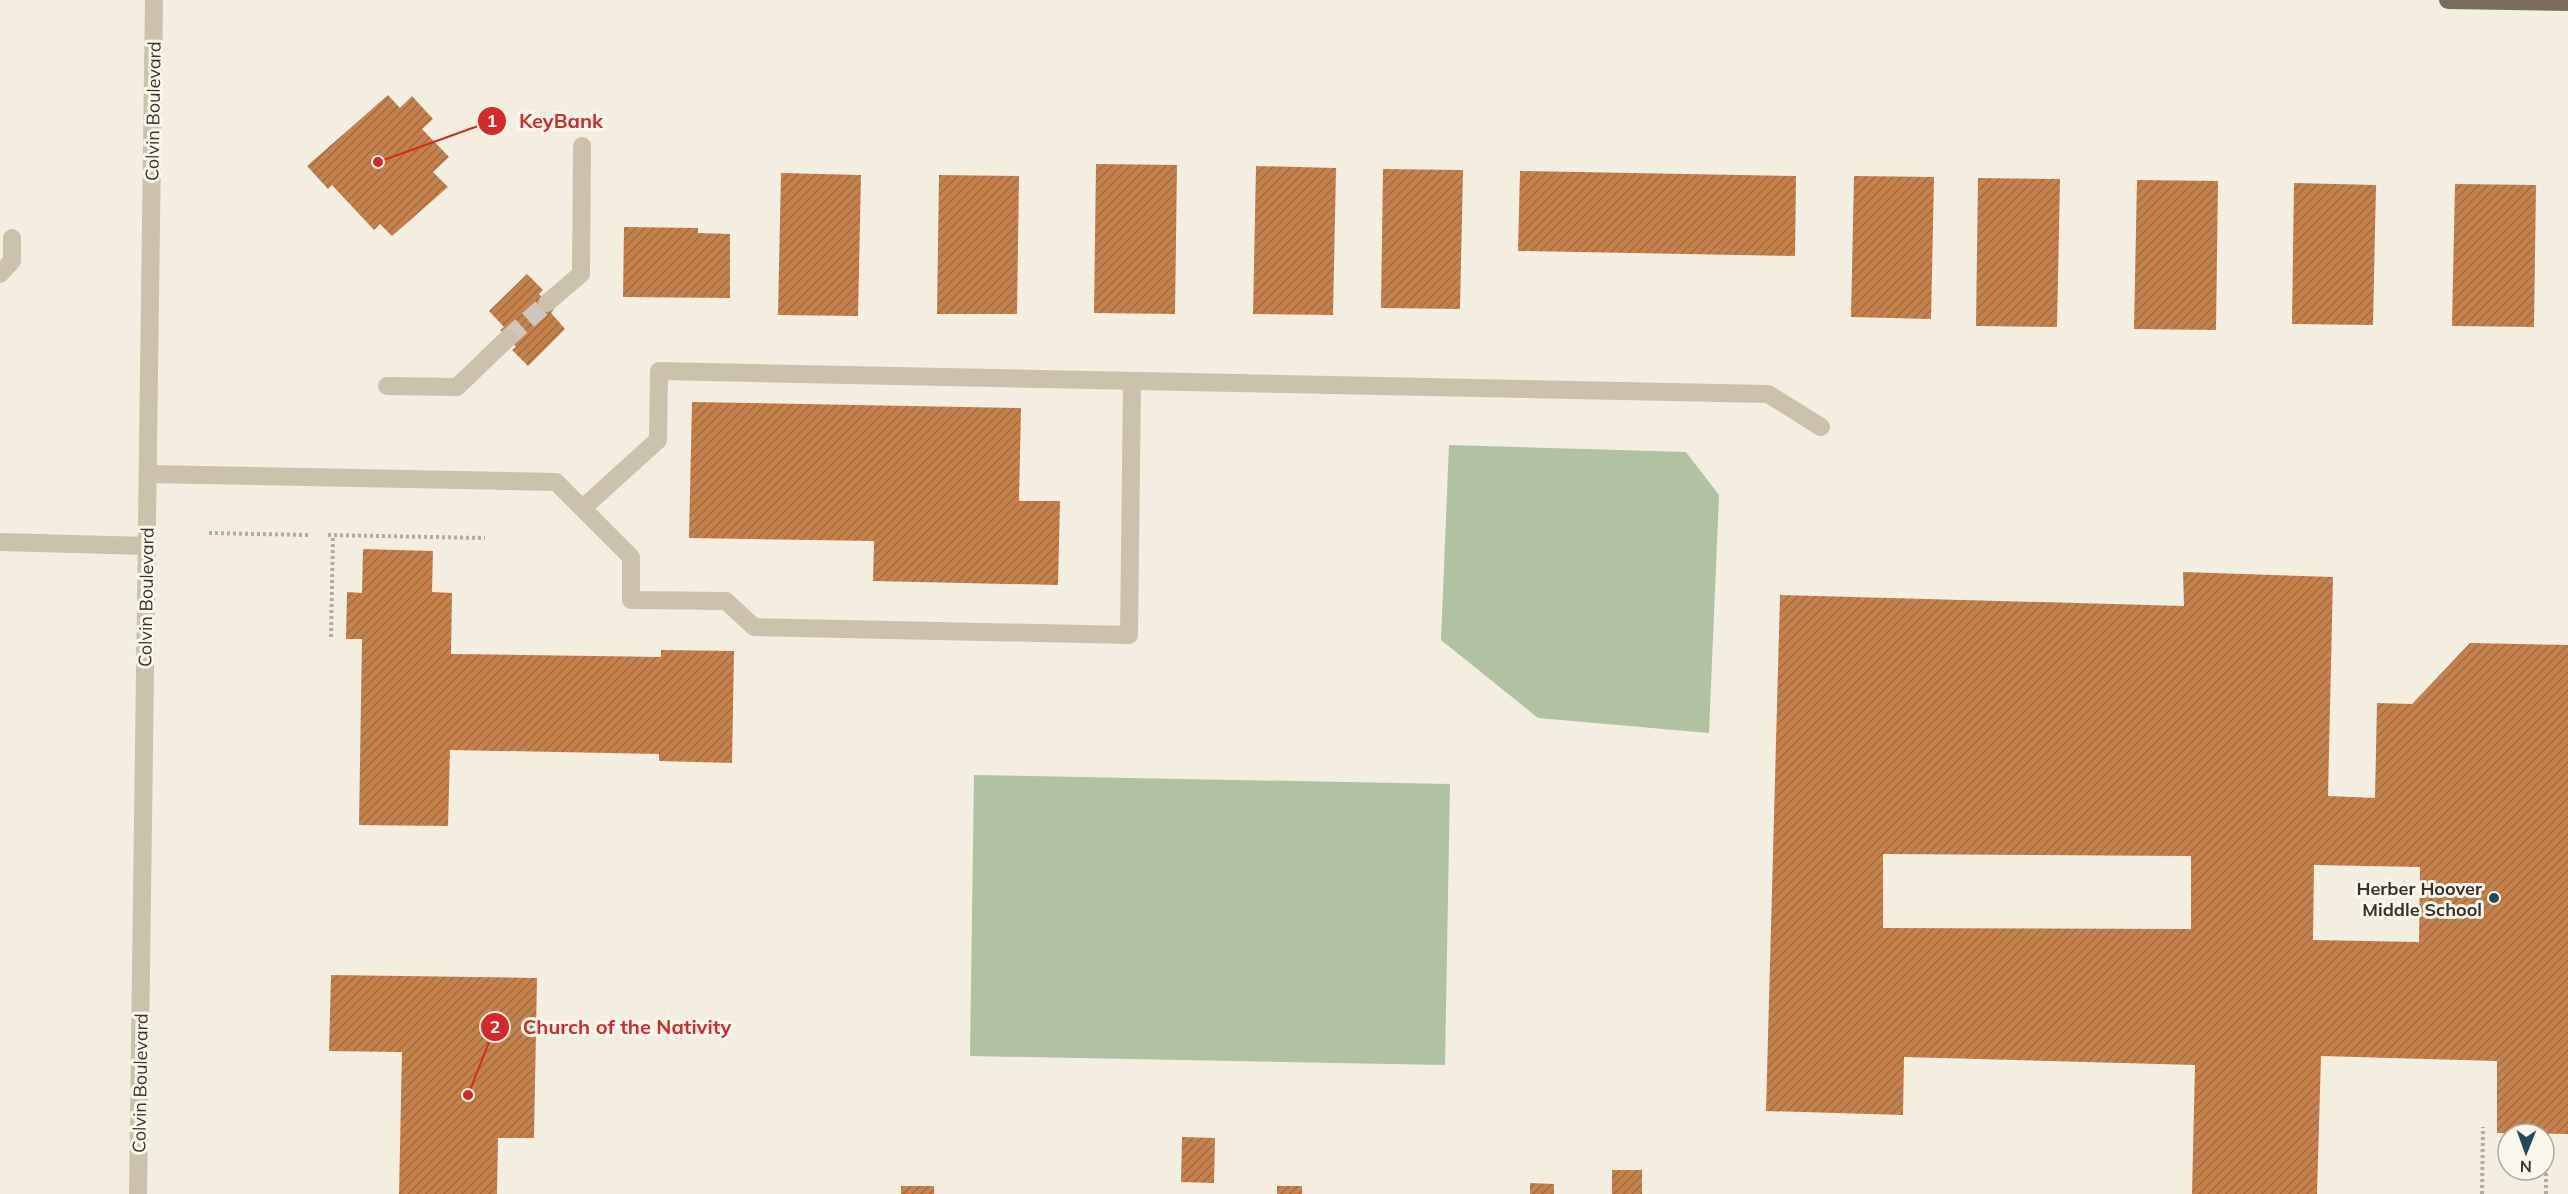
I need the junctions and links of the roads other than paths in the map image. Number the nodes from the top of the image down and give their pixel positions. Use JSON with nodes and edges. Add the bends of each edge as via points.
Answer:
{"nodes":[{"id":1,"x":154,"y":0,"type":"edge"},
{"id":2,"x":2448,"y":0,"type":"edge"},
{"id":3,"x":2568,"y":2,"type":"edge"},
{"id":4,"x":582,"y":146,"type":"dead end"},
{"id":5,"x":12,"y":238,"type":"dead end"},
{"id":6,"x":0,"y":274,"type":"edge"},
{"id":7,"x":547,"y":303,"type":"tunnel mouth"},
{"id":8,"x":508,"y":338,"type":"tunnel mouth"},
{"id":9,"x":1132,"y":381,"type":"junction"},
{"id":10,"x":387,"y":386,"type":"dead end"},
{"id":11,"x":1821,"y":427,"type":"dead end"},
{"id":12,"x":148,"y":474,"type":"junction"},
{"id":13,"x":583,"y":508,"type":"junction"},
{"id":14,"x":0,"y":542,"type":"edge"},
{"id":15,"x":147,"y":546,"type":"junction"},
{"id":16,"x":138,"y":1194,"type":"edge"}],
"edges":[{"from":1,"to":12,"type":"street","name":"Colvin Boulevard"},
{"from":2,"to":3,"type":"main road"},
{"from":4,"to":7,"type":"street","via":[[581,274]]},
{"from":5,"to":6,"type":"street","via":[[12,261]]},
{"from":8,"to":10,"type":"street","via":[[458,387]]},
{"from":9,"to":11,"type":"street","via":[[1768,394]]},
{"from":9,"to":13,"type":"street","via":[[659,371],[658,440]]},
{"from":9,"to":13,"type":"street","via":[[1129,635],[754,627],[726,602],[632,600],[631,557]]},
{"from":12,"to":13,"type":"street","via":[[556,482]]},
{"from":12,"to":15,"type":"street","name":"Colvin Boulevard"},
{"from":14,"to":15,"type":"street"},
{"from":15,"to":16,"type":"street","name":"Colvin Boulevard"}]}
